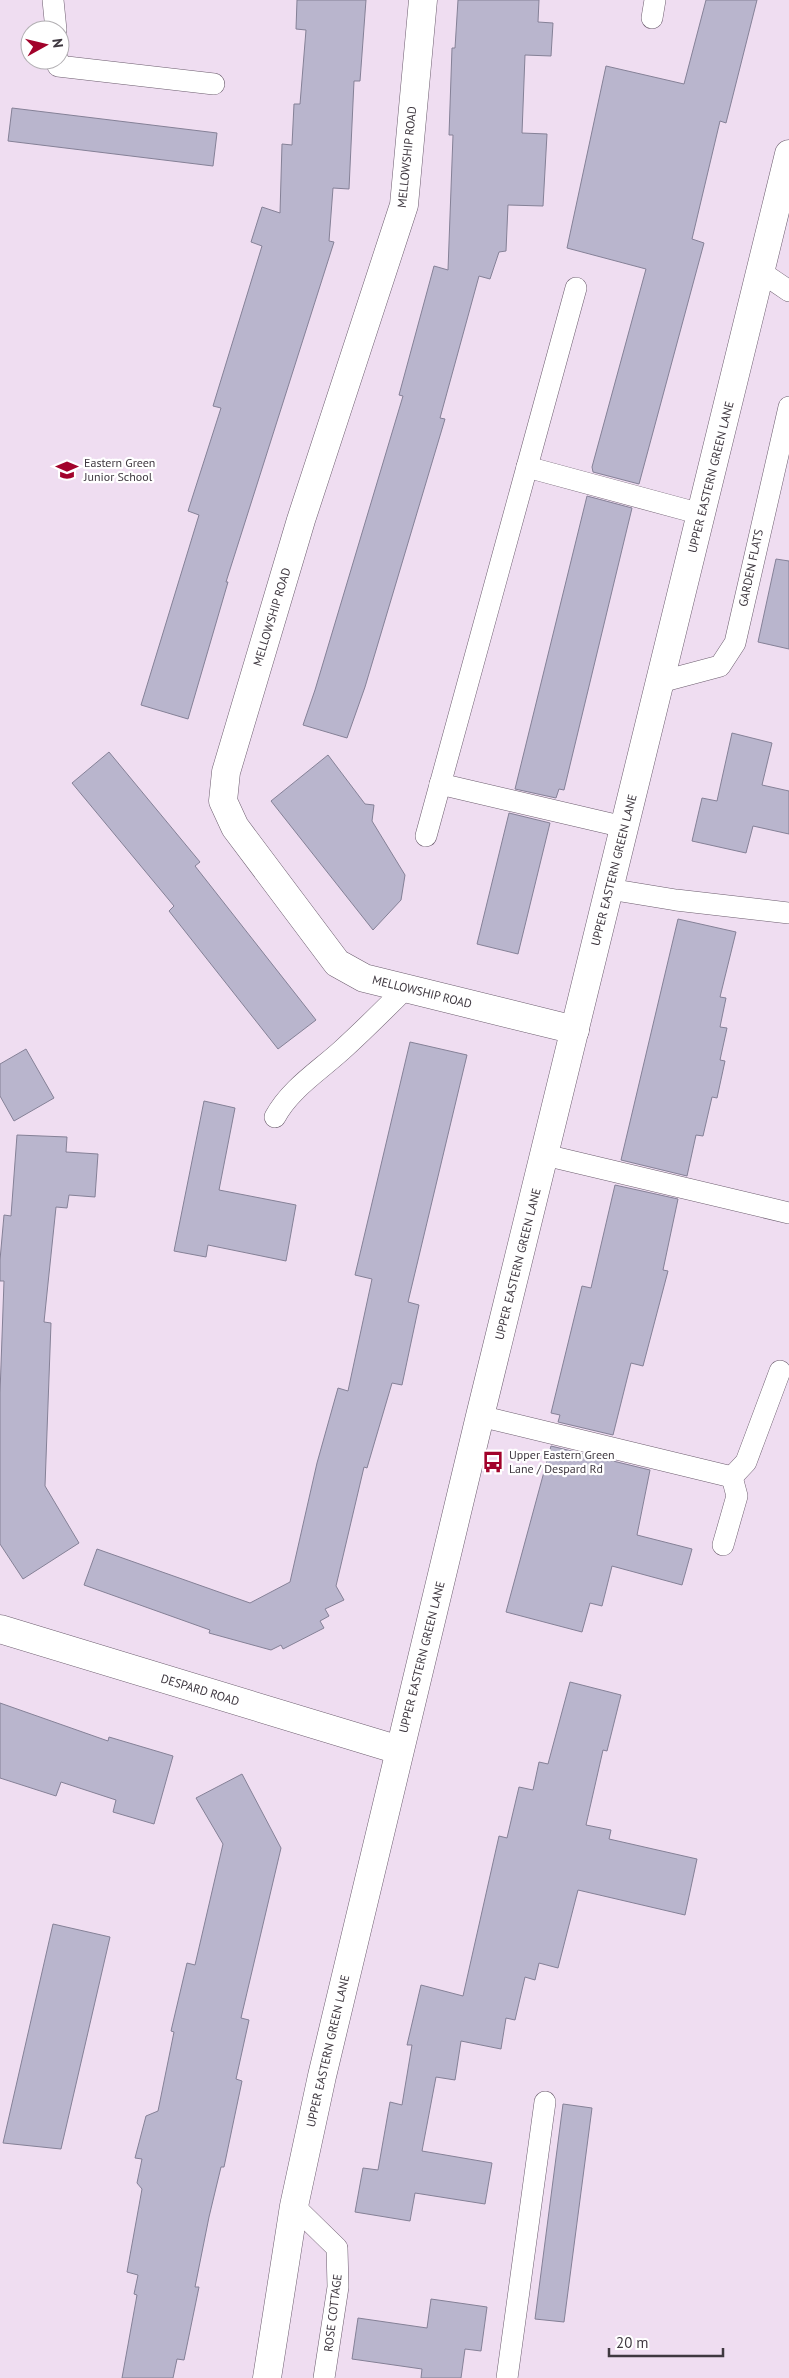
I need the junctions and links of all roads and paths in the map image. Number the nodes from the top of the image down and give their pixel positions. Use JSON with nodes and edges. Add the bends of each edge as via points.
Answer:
{"nodes":[{"id":1,"x":54,"y":0,"type":"edge"},
{"id":2,"x":423,"y":0,"type":"edge"},
{"id":3,"x":55,"y":20,"type":"edge"},
{"id":4,"x":70,"y":67,"type":"edge"},
{"id":5,"x":214,"y":84,"type":"dead end"},
{"id":6,"x":789,"y":154,"type":"edge"},
{"id":7,"x":761,"y":272,"type":"junction"},
{"id":8,"x":576,"y":288,"type":"dead end"},
{"id":9,"x":789,"y":291,"type":"edge"},
{"id":10,"x":789,"y":407,"type":"edge"},
{"id":11,"x":527,"y":467,"type":"junction"},
{"id":12,"x":701,"y":514,"type":"junction"},
{"id":13,"x":660,"y":682,"type":"junction"},
{"id":14,"x":440,"y":784,"type":"junction"},
{"id":15,"x":624,"y":827,"type":"junction"},
{"id":16,"x":426,"y":836,"type":"dead end"},
{"id":17,"x":609,"y":889,"type":"junction"},
{"id":18,"x":789,"y":913,"type":"edge"},
{"id":19,"x":406,"y":988,"type":"junction"},
{"id":20,"x":575,"y":1030,"type":"junction"},
{"id":21,"x":274,"y":1117,"type":"dead end"},
{"id":22,"x":544,"y":1155,"type":"junction"},
{"id":23,"x":789,"y":1213,"type":"edge"},
{"id":24,"x":780,"y":1371,"type":"dead end"},
{"id":25,"x":480,"y":1416,"type":"junction"},
{"id":26,"x":732,"y":1477,"type":"junction"},
{"id":27,"x":724,"y":1545,"type":"dead end"},
{"id":28,"x":0,"y":1629,"type":"edge"},
{"id":29,"x":399,"y":1750,"type":"junction"},
{"id":30,"x":545,"y":2102,"type":"dead end"},
{"id":31,"x":294,"y":2206,"type":"junction"},
{"id":32,"x":267,"y":2378,"type":"edge"},
{"id":33,"x":324,"y":2378,"type":"edge"},
{"id":34,"x":507,"y":2378,"type":"edge"}],
"edges":[{"from":1,"to":3,"type":"lane"},
{"from":2,"to":19,"type":"street","name":"MELLOWSHIP ROAD","via":[[404,206],[298,529],[226,772],[223,801],[235,827],[337,963],[364,978]]},
{"from":4,"to":5,"type":"lane"},
{"from":6,"to":7,"type":"street","name":"UPPER EASTERN GREEN LANE"},
{"from":7,"to":9,"type":"lane"},
{"from":7,"to":12,"type":"street","name":"UPPER EASTERN GREEN LANE"},
{"from":8,"to":11,"type":"lane"},
{"from":10,"to":13,"type":"lane","name":"GARDEN FLATS","via":[[735,643],[720,666]]},
{"from":11,"to":12,"type":"lane"},
{"from":11,"to":14,"type":"lane"},
{"from":12,"to":13,"type":"street","name":"UPPER EASTERN GREEN LANE"},
{"from":13,"to":15,"type":"street","name":"UPPER EASTERN GREEN LANE"},
{"from":14,"to":15,"type":"lane"},
{"from":14,"to":16,"type":"lane"},
{"from":15,"to":17,"type":"street","name":"UPPER EASTERN GREEN LANE"},
{"from":17,"to":18,"type":"lane"},
{"from":17,"to":20,"type":"street","name":"UPPER EASTERN GREEN LANE"},
{"from":19,"to":20,"type":"street","name":"MELLOWSHIP ROAD"},
{"from":19,"to":21,"type":"lane","via":[[303,1083]]},
{"from":20,"to":22,"type":"street","name":"UPPER EASTERN GREEN LANE"},
{"from":22,"to":23,"type":"lane"},
{"from":22,"to":25,"type":"street","name":"UPPER EASTERN GREEN LANE"},
{"from":24,"to":26,"type":"lane","via":[[746,1462]]},
{"from":25,"to":26,"type":"lane"},
{"from":25,"to":29,"type":"street","name":"UPPER EASTERN GREEN LANE"},
{"from":26,"to":27,"type":"lane","via":[[737,1496]]},
{"from":28,"to":29,"type":"street","name":"DESPARD ROAD"},
{"from":29,"to":31,"type":"street","name":"UPPER EASTERN GREEN LANE"},
{"from":30,"to":34,"type":"lane"},
{"from":31,"to":32,"type":"street","name":"UPPER EASTERN GREEN LANE"},
{"from":31,"to":33,"type":"lane","name":"ROSE COTTAGE","via":[[338,2248],[338,2287]]}]}
